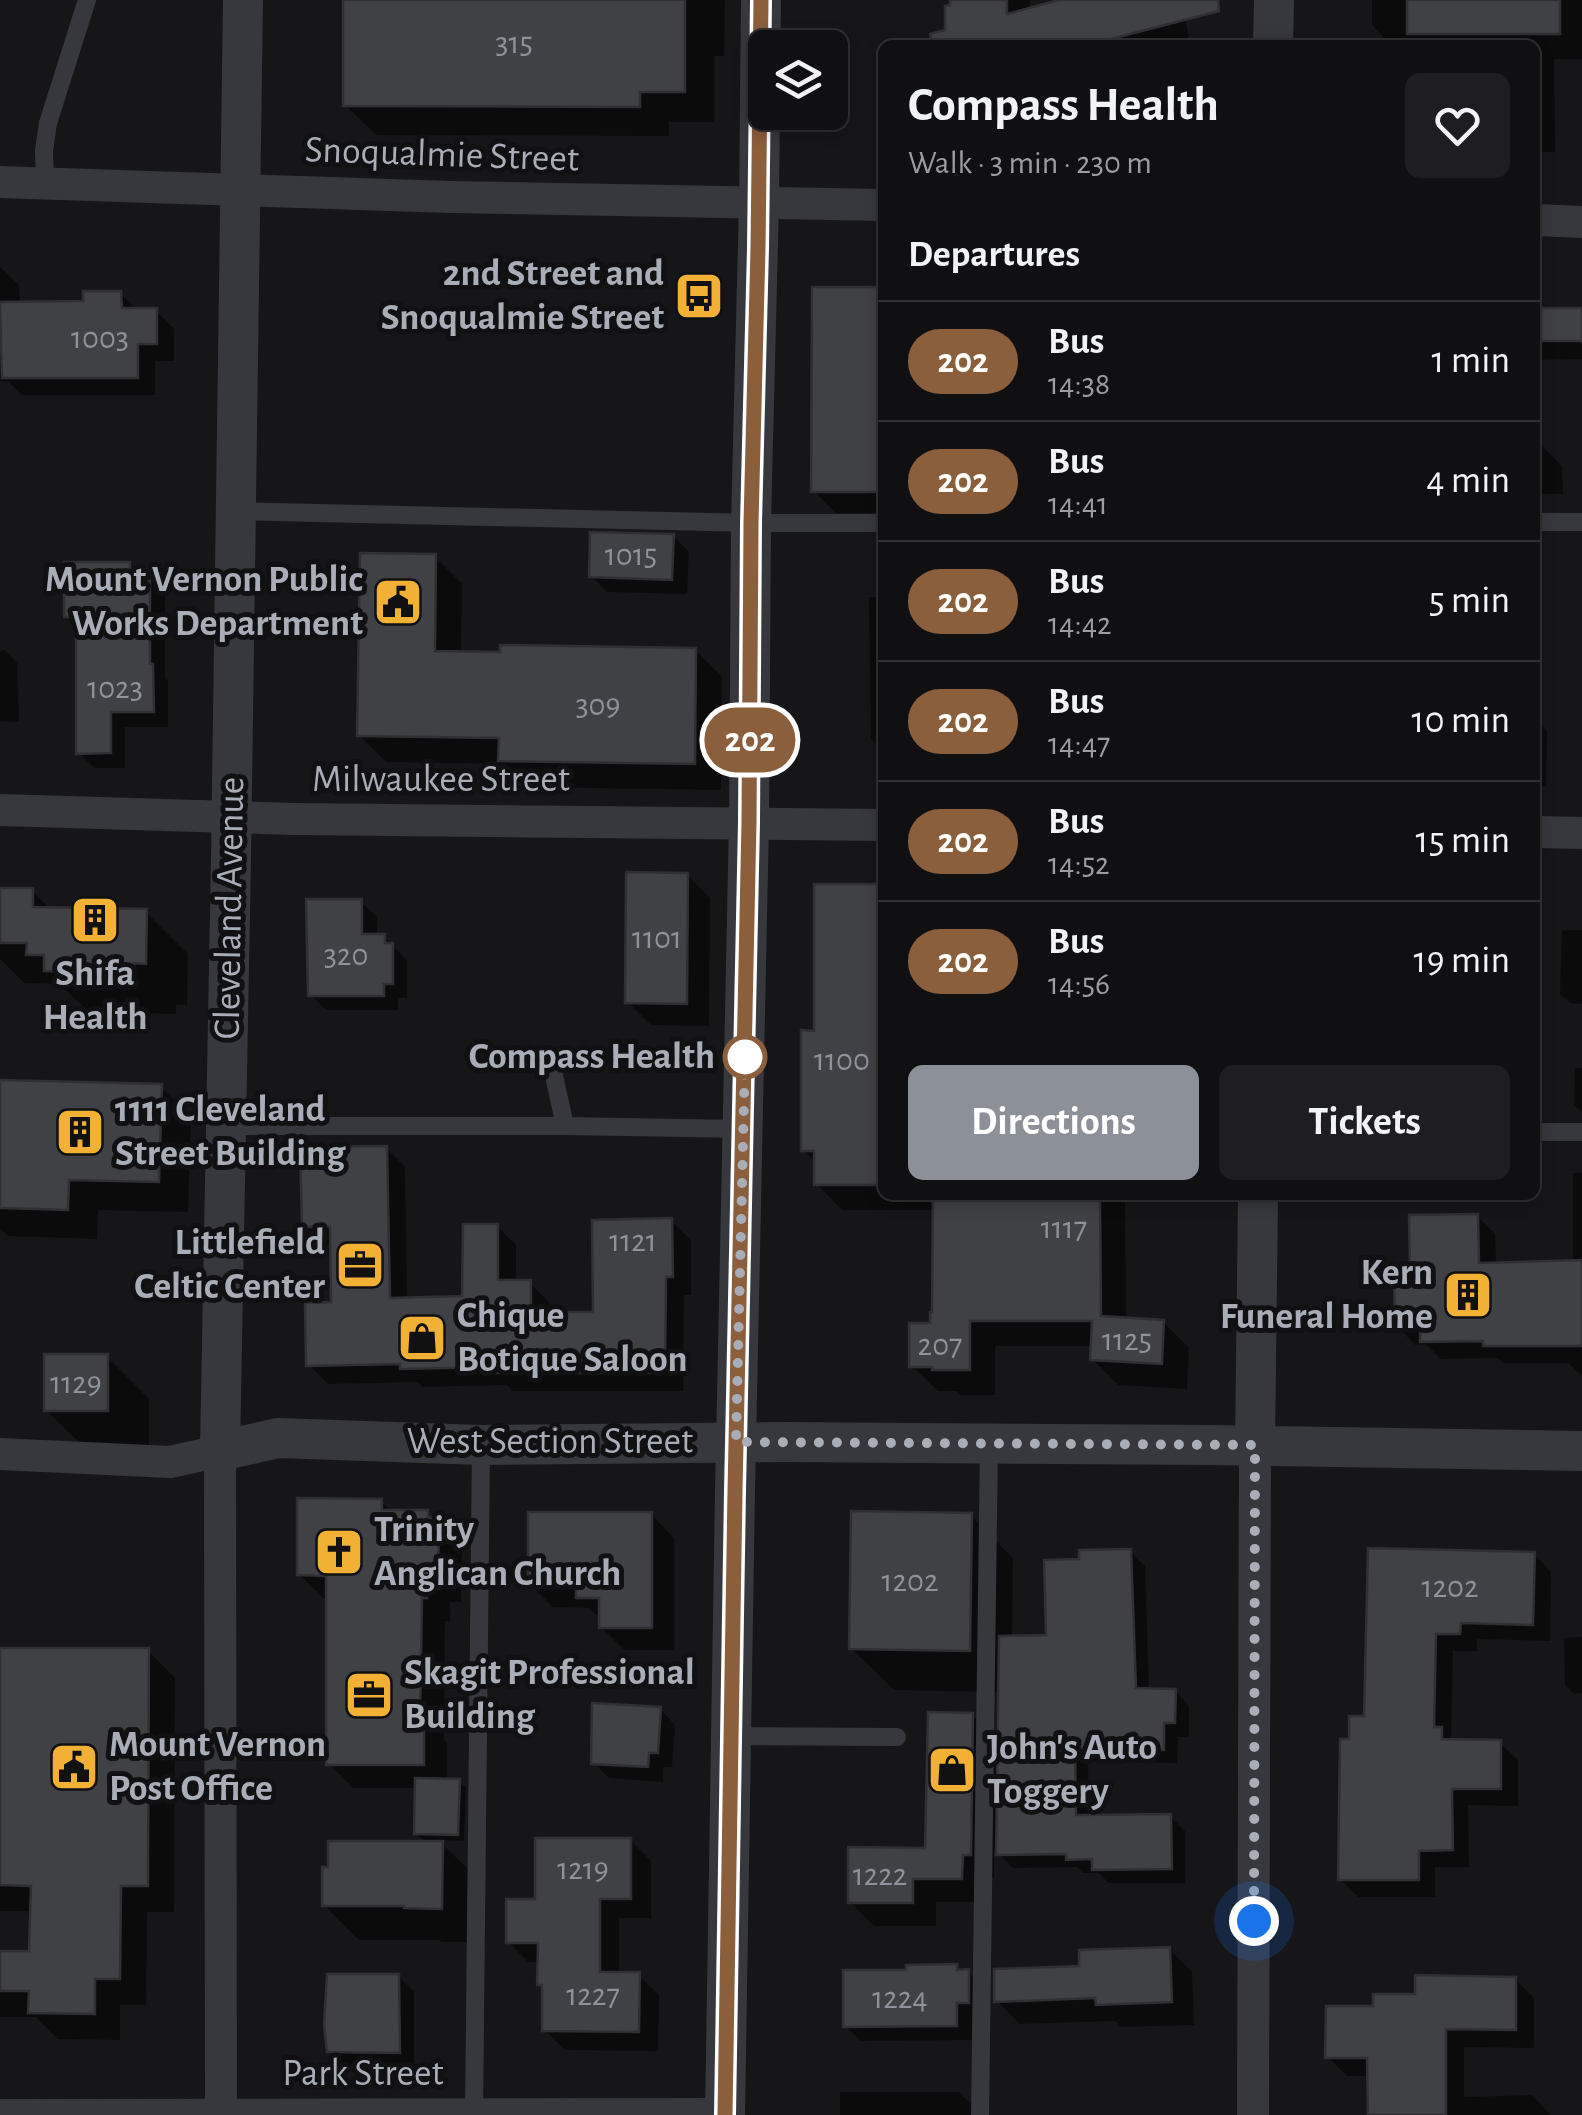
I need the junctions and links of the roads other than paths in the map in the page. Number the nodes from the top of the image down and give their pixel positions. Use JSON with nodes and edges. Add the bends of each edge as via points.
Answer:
{"nodes":[{"id":1,"x":87,"y":0,"type":"edge"},
{"id":2,"x":242,"y":0,"type":"edge"},
{"id":3,"x":762,"y":0,"type":"edge"},
{"id":4,"x":1274,"y":0,"type":"edge"},
{"id":5,"x":1272,"y":40,"type":"edge"},
{"id":6,"x":0,"y":182,"type":"edge"},
{"id":7,"x":45,"y":183,"type":"junction"},
{"id":8,"x":239,"y":189,"type":"junction"},
{"id":9,"x":759,"y":202,"type":"junction"},
{"id":10,"x":878,"y":205,"type":"edge"},
{"id":11,"x":1540,"y":220,"type":"edge"},
{"id":12,"x":1582,"y":222,"type":"edge"},
{"id":13,"x":235,"y":511,"type":"junction"},
{"id":14,"x":1540,"y":522,"type":"edge"},
{"id":15,"x":1582,"y":522,"type":"edge"},
{"id":16,"x":751,"y":523,"type":"junction"},
{"id":17,"x":878,"y":523,"type":"edge"},
{"id":18,"x":0,"y":810,"type":"edge"},
{"id":19,"x":232,"y":816,"type":"junction"},
{"id":20,"x":749,"y":822,"type":"junction"},
{"id":21,"x":878,"y":825,"type":"edge"},
{"id":22,"x":1540,"y":832,"type":"edge"},
{"id":23,"x":1582,"y":832,"type":"edge"},
{"id":24,"x":551,"y":1062,"type":"dead end"},
{"id":25,"x":226,"y":1126,"type":"junction"},
{"id":26,"x":565,"y":1126,"type":"junction"},
{"id":27,"x":743,"y":1129,"type":"junction"},
{"id":28,"x":1540,"y":1132,"type":"edge"},
{"id":29,"x":1582,"y":1132,"type":"edge"},
{"id":30,"x":1258,"y":1200,"type":"edge"},
{"id":31,"x":736,"y":1442,"type":"junction"},
{"id":32,"x":989,"y":1443,"type":"junction"},
{"id":33,"x":481,"y":1445,"type":"junction"},
{"id":34,"x":1255,"y":1445,"type":"junction"},
{"id":35,"x":220,"y":1451,"type":"junction"},
{"id":36,"x":1582,"y":1451,"type":"edge"},
{"id":37,"x":0,"y":1454,"type":"edge"},
{"id":38,"x":731,"y":1736,"type":"junction"},
{"id":39,"x":897,"y":1737,"type":"dead end"},
{"id":40,"x":221,"y":2114,"type":"edge"},
{"id":41,"x":474,"y":2114,"type":"edge"},
{"id":42,"x":726,"y":2114,"type":"edge"},
{"id":43,"x":0,"y":2115,"type":"edge"},
{"id":44,"x":980,"y":2115,"type":"edge"},
{"id":45,"x":1253,"y":2115,"type":"edge"}],
"edges":[{"from":1,"to":7,"type":"lane","via":[[48,123]]},
{"from":2,"to":8,"type":"street","name":"Cleveland Avenue"},
{"from":3,"to":9,"type":"street"},
{"from":4,"to":5,"type":"street"},
{"from":6,"to":7,"type":"street","name":"Snoqualmie Street"},
{"from":7,"to":8,"type":"street","name":"Snoqualmie Street"},
{"from":8,"to":9,"type":"street","name":"Snoqualmie Street"},
{"from":8,"to":13,"type":"street","name":"Cleveland Avenue"},
{"from":9,"to":10,"type":"street","name":"Snoqualmie Street"},
{"from":9,"to":16,"type":"street"},
{"from":11,"to":12,"type":"street"},
{"from":13,"to":16,"type":"lane"},
{"from":13,"to":19,"type":"street","name":"Cleveland Avenue"},
{"from":14,"to":15,"type":"lane"},
{"from":16,"to":17,"type":"lane"},
{"from":16,"to":20,"type":"street"},
{"from":18,"to":19,"type":"street","name":"Milwaukee Street"},
{"from":19,"to":20,"type":"street","name":"Milwaukee Street"},
{"from":19,"to":25,"type":"street","name":"Cleveland Avenue"},
{"from":20,"to":21,"type":"street","name":"Milwaukee Street"},
{"from":20,"to":27,"type":"street"},
{"from":22,"to":23,"type":"street"},
{"from":24,"to":26,"type":"lane"},
{"from":25,"to":26,"type":"lane"},
{"from":25,"to":35,"type":"street","name":"Cleveland Avenue"},
{"from":26,"to":27,"type":"lane"},
{"from":27,"to":31,"type":"street"},
{"from":28,"to":29,"type":"lane"},
{"from":30,"to":34,"type":"street"},
{"from":31,"to":32,"type":"street","name":"West Section Street"},
{"from":31,"to":33,"type":"street","name":"West Section Street"},
{"from":31,"to":38,"type":"street"},
{"from":32,"to":34,"type":"street","name":"West Section Street"},
{"from":32,"to":44,"type":"lane"},
{"from":33,"to":35,"type":"street","name":"West Section Street","via":[[278,1438]]},
{"from":33,"to":41,"type":"lane"},
{"from":34,"to":36,"type":"street","name":"West Section Street"},
{"from":34,"to":45,"type":"street"},
{"from":35,"to":37,"type":"street","name":"West Section Street","via":[[170,1462]]},
{"from":35,"to":40,"type":"street","name":"Cleveland Avenue"},
{"from":38,"to":39,"type":"lane"},
{"from":38,"to":42,"type":"street"},
{"from":40,"to":41,"type":"street","name":"Park Street"},
{"from":40,"to":43,"type":"street","name":"Park Street"},
{"from":41,"to":42,"type":"street","name":"Park Street"}]}
